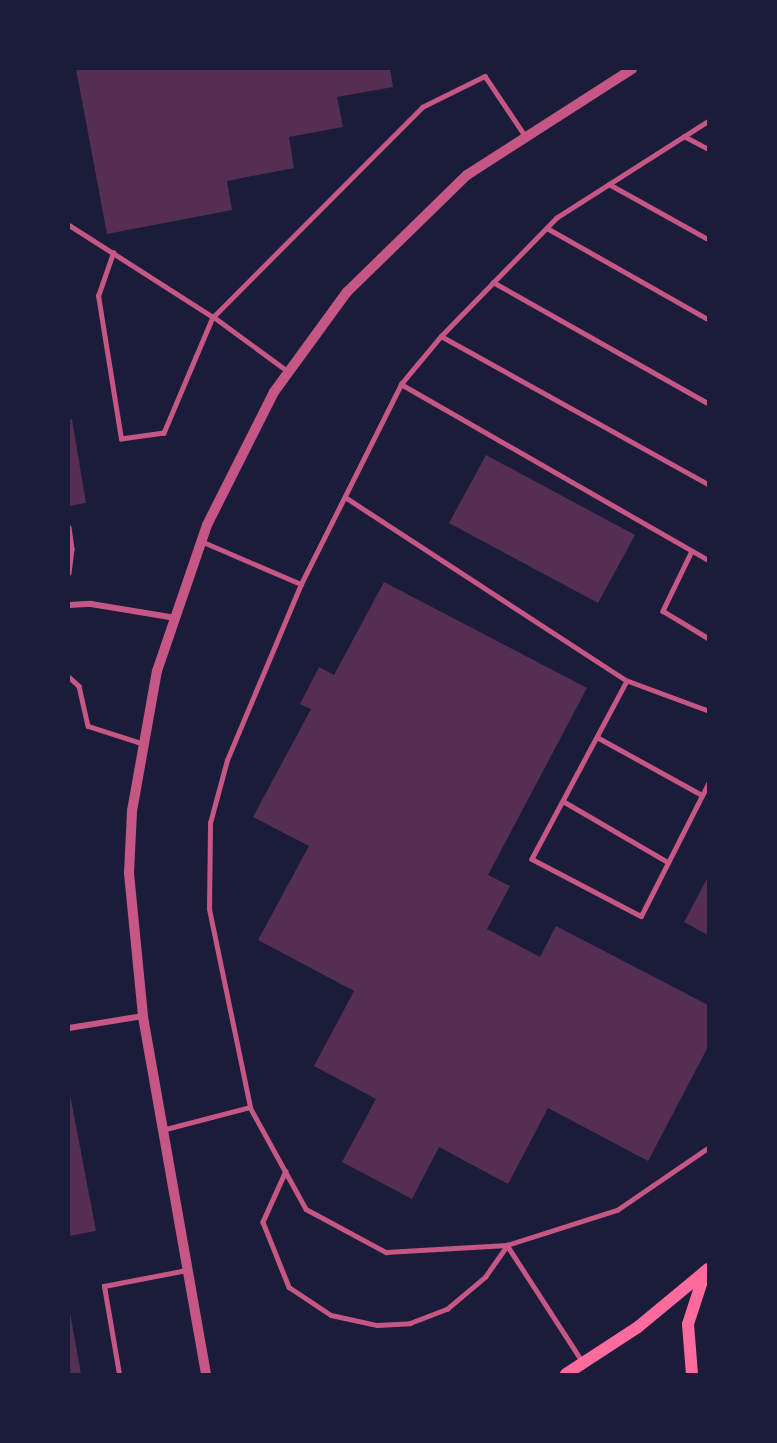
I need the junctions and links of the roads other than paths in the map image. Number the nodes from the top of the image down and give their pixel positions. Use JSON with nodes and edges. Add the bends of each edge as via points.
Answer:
{"nodes":[{"id":1,"x":632,"y":69,"type":"edge"},
{"id":2,"x":708,"y":121,"type":"edge"},
{"id":3,"x":684,"y":136,"type":"junction"},
{"id":4,"x":526,"y":137,"type":"junction"},
{"id":5,"x":708,"y":149,"type":"edge"},
{"id":6,"x":609,"y":184,"type":"junction"},
{"id":7,"x":69,"y":225,"type":"edge"},
{"id":8,"x":547,"y":228,"type":"junction"},
{"id":9,"x":708,"y":239,"type":"edge"},
{"id":10,"x":113,"y":253,"type":"junction"},
{"id":11,"x":493,"y":282,"type":"junction"},
{"id":12,"x":213,"y":317,"type":"junction"},
{"id":13,"x":708,"y":320,"type":"edge"},
{"id":14,"x":441,"y":336,"type":"junction"},
{"id":15,"x":288,"y":372,"type":"junction"},
{"id":16,"x":401,"y":384,"type":"junction"},
{"id":17,"x":708,"y":403,"type":"edge"},
{"id":18,"x":708,"y":484,"type":"edge"},
{"id":19,"x":345,"y":497,"type":"junction"},
{"id":20,"x":69,"y":527,"type":"edge"},
{"id":21,"x":201,"y":541,"type":"junction"},
{"id":22,"x":692,"y":551,"type":"junction"},
{"id":23,"x":708,"y":560,"type":"edge"},
{"id":24,"x":69,"y":573,"type":"edge"},
{"id":25,"x":301,"y":584,"type":"junction"},
{"id":26,"x":69,"y":605,"type":"edge"},
{"id":27,"x":176,"y":618,"type":"junction"},
{"id":28,"x":708,"y":638,"type":"edge"},
{"id":29,"x":69,"y":677,"type":"edge"},
{"id":30,"x":627,"y":681,"type":"junction"},
{"id":31,"x":708,"y":711,"type":"edge"},
{"id":32,"x":597,"y":737,"type":"junction"},
{"id":33,"x":144,"y":744,"type":"junction"},
{"id":34,"x":708,"y":784,"type":"edge"},
{"id":35,"x":702,"y":795,"type":"junction"},
{"id":36,"x":563,"y":801,"type":"junction"},
{"id":37,"x":669,"y":862,"type":"junction"},
{"id":38,"x":143,"y":1016,"type":"junction"},
{"id":39,"x":69,"y":1028,"type":"edge"},
{"id":40,"x":250,"y":1107,"type":"junction"},
{"id":41,"x":162,"y":1130,"type":"junction"},
{"id":42,"x":708,"y":1148,"type":"edge"},
{"id":43,"x":286,"y":1172,"type":"junction"},
{"id":44,"x":507,"y":1245,"type":"junction"},
{"id":45,"x":187,"y":1270,"type":"junction"},
{"id":46,"x":706,"y":1270,"type":"edge"},
{"id":47,"x":584,"y":1363,"type":"junction"},
{"id":48,"x":119,"y":1374,"type":"edge"},
{"id":49,"x":206,"y":1374,"type":"edge"},
{"id":50,"x":566,"y":1374,"type":"edge"},
{"id":51,"x":692,"y":1374,"type":"edge"}],
"edges":[{"from":1,"to":4,"type":"street"},
{"from":2,"to":3,"type":"lane"},
{"from":3,"to":5,"type":"lane"},
{"from":3,"to":6,"type":"lane"},
{"from":4,"to":12,"type":"lane","via":[[485,76],[422,107]]},
{"from":4,"to":15,"type":"street","via":[[467,175],[347,292]]},
{"from":6,"to":8,"type":"lane"},
{"from":6,"to":9,"type":"lane"},
{"from":7,"to":10,"type":"lane"},
{"from":8,"to":11,"type":"lane"},
{"from":8,"to":13,"type":"lane"},
{"from":10,"to":12,"type":"lane"},
{"from":10,"to":12,"type":"lane","via":[[98,296],[121,440],[164,433]]},
{"from":11,"to":14,"type":"lane"},
{"from":11,"to":17,"type":"lane"},
{"from":12,"to":15,"type":"lane"},
{"from":14,"to":16,"type":"lane"},
{"from":14,"to":18,"type":"lane"},
{"from":15,"to":21,"type":"street","via":[[274,392]]},
{"from":16,"to":19,"type":"lane"},
{"from":16,"to":22,"type":"lane"},
{"from":19,"to":25,"type":"lane"},
{"from":19,"to":30,"type":"lane"},
{"from":20,"to":24,"type":"lane"},
{"from":21,"to":25,"type":"lane"},
{"from":21,"to":27,"type":"street"},
{"from":22,"to":23,"type":"lane"},
{"from":22,"to":28,"type":"lane","via":[[663,611]]},
{"from":25,"to":40,"type":"lane","via":[[227,760],[210,823],[209,909]]},
{"from":26,"to":27,"type":"street","via":[[91,604]]},
{"from":27,"to":33,"type":"street","via":[[157,671]]},
{"from":29,"to":33,"type":"lane","via":[[79,686],[88,726]]},
{"from":30,"to":31,"type":"lane"},
{"from":30,"to":32,"type":"lane"},
{"from":32,"to":35,"type":"lane"},
{"from":32,"to":36,"type":"lane"},
{"from":33,"to":38,"type":"street","via":[[132,811],[129,873]]},
{"from":34,"to":35,"type":"lane"},
{"from":35,"to":37,"type":"lane"},
{"from":36,"to":37,"type":"lane"},
{"from":36,"to":37,"type":"lane","via":[[532,859],[641,916]]},
{"from":38,"to":39,"type":"street"},
{"from":38,"to":41,"type":"street"},
{"from":40,"to":41,"type":"lane"},
{"from":40,"to":43,"type":"lane"},
{"from":41,"to":45,"type":"street"},
{"from":42,"to":44,"type":"lane","via":[[617,1210]]},
{"from":43,"to":44,"type":"lane","via":[[306,1209],[387,1252]]},
{"from":43,"to":44,"type":"lane","via":[[263,1222],[289,1287],[331,1315],[377,1325],[410,1323],[447,1309],[485,1277]]},
{"from":44,"to":47,"type":"lane"},
{"from":45,"to":48,"type":"lane","via":[[104,1286]]},
{"from":45,"to":49,"type":"street"},
{"from":46,"to":47,"type":"main road","via":[[638,1328]]},
{"from":46,"to":51,"type":"main road","via":[[688,1324]]},
{"from":47,"to":50,"type":"main road"}]}
